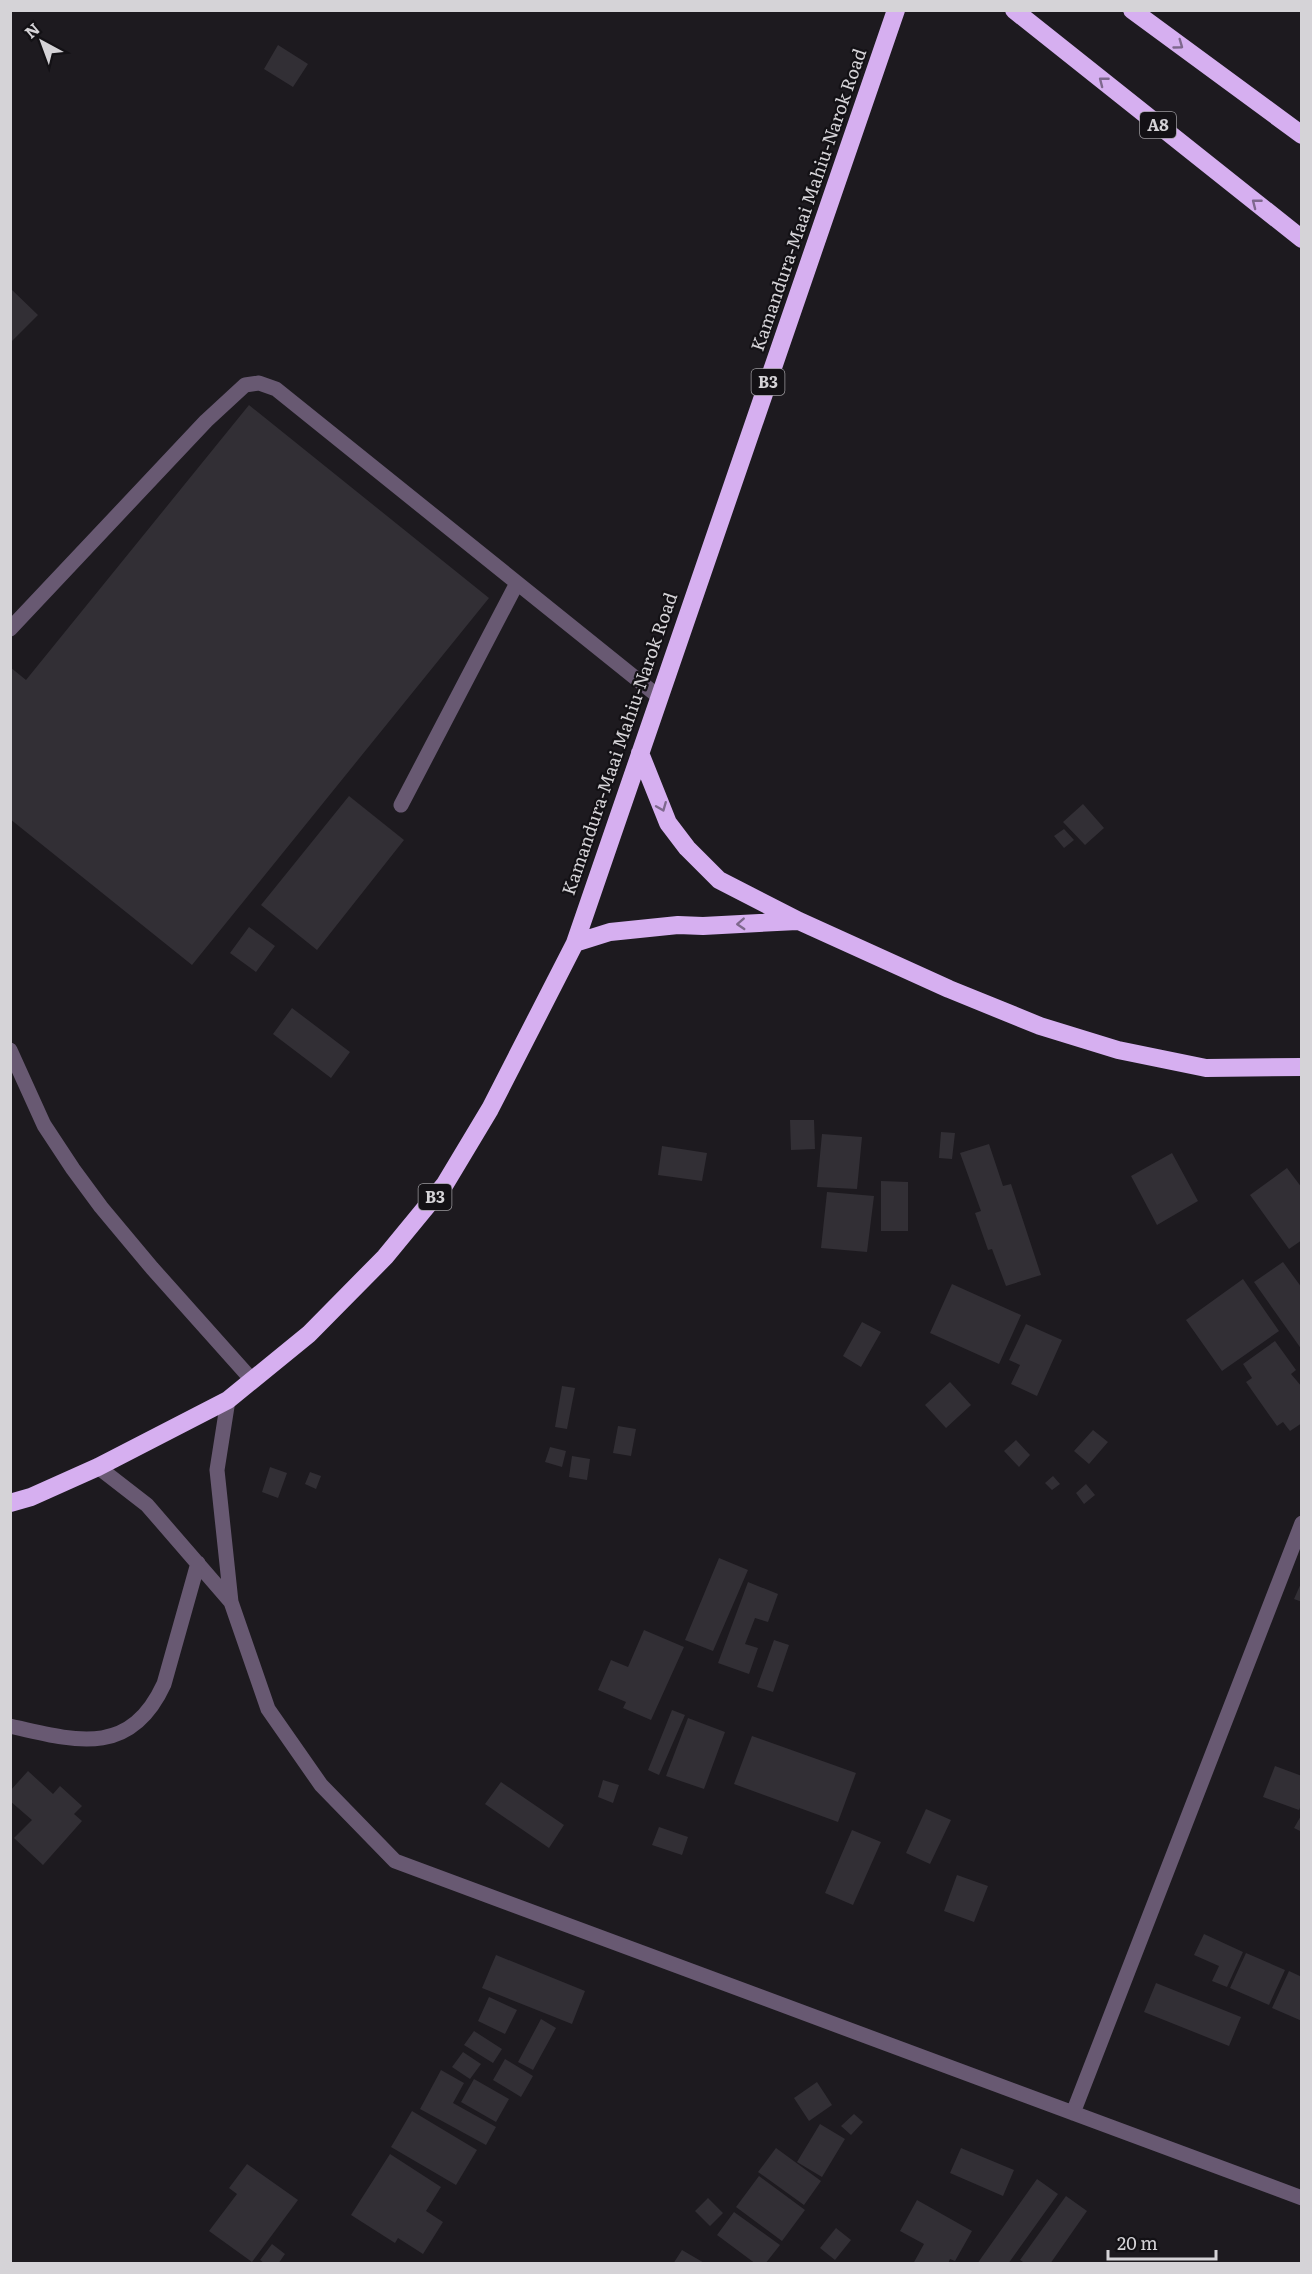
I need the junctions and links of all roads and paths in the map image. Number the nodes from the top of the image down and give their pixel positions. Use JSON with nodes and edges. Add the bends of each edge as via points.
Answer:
{"nodes":[{"id":1,"x":896,"y":10,"type":"edge"},
{"id":2,"x":1014,"y":10,"type":"edge"},
{"id":3,"x":1132,"y":10,"type":"edge"},
{"id":4,"x":1302,"y":135,"type":"edge"},
{"id":5,"x":1302,"y":239,"type":"edge"},
{"id":6,"x":517,"y":583,"type":"junction"},
{"id":7,"x":10,"y":629,"type":"edge"},
{"id":8,"x":658,"y":697,"type":"junction"},
{"id":9,"x":639,"y":753,"type":"junction"},
{"id":10,"x":401,"y":805,"type":"dead end"},
{"id":11,"x":799,"y":921,"type":"junction"},
{"id":12,"x":574,"y":943,"type":"junction"},
{"id":13,"x":10,"y":1050,"type":"edge"},
{"id":14,"x":1302,"y":1067,"type":"edge"},
{"id":15,"x":252,"y":1380,"type":"junction"},
{"id":16,"x":228,"y":1400,"type":"junction"},
{"id":17,"x":98,"y":1467,"type":"junction"},
{"id":18,"x":10,"y":1503,"type":"edge"},
{"id":19,"x":1302,"y":1523,"type":"edge"},
{"id":20,"x":198,"y":1563,"type":"junction"},
{"id":21,"x":231,"y":1602,"type":"junction"},
{"id":22,"x":10,"y":1726,"type":"edge"},
{"id":23,"x":1073,"y":2113,"type":"junction"},
{"id":24,"x":1302,"y":2198,"type":"edge"}],
"edges":[{"from":1,"to":8,"type":"highway","name":"Kamandura-Maai Mahiu-Narok Road","number":"B3"},
{"from":5,"to":2,"type":"highway","number":"A8","one_way":true},
{"from":3,"to":4,"type":"highway","one_way":true},
{"from":6,"to":7,"type":"street","via":[[276,389],[259,382],[245,385],[206,421]]},
{"from":6,"to":8,"type":"street"},
{"from":6,"to":10,"type":"street"},
{"from":8,"to":9,"type":"highway","name":"Kamandura-Maai Mahiu-Narok Road","number":"B3"},
{"from":9,"to":11,"type":"highway","one_way":true,"via":[[668,823],[687,848],[719,880]]},
{"from":9,"to":12,"type":"highway","name":"Kamandura-Maai Mahiu-Narok Road","number":"B3"},
{"from":11,"to":12,"type":"highway","one_way":true,"via":[[678,925],[610,932]]},
{"from":11,"to":14,"type":"highway","via":[[948,989],[1040,1026],[1118,1050],[1206,1068]]},
{"from":12,"to":15,"type":"highway","name":"Kamandura-Maai Mahiu-Narok Road","number":"B3","via":[[489,1109],[445,1184],[385,1257],[309,1334]]},
{"from":13,"to":15,"type":"street","via":[[44,1125],[80,1179],[152,1268]]},
{"from":15,"to":16,"type":"highway","name":"Kamandura-Maai Mahiu-Narok Road","number":"B3"},
{"from":16,"to":17,"type":"highway","name":"Kamandura-Maai Mahiu-Narok Road"},
{"from":16,"to":21,"type":"street","via":[[217,1470]]},
{"from":17,"to":18,"type":"highway","name":"Kamandura-Maai Mahiu-Narok Road"},
{"from":17,"to":20,"type":"street","via":[[147,1505]]},
{"from":19,"to":23,"type":"street"},
{"from":20,"to":21,"type":"street"},
{"from":20,"to":22,"type":"street","via":[[164,1684],[158,1698],[134,1723],[111,1738],[93,1739],[60,1738]]},
{"from":21,"to":23,"type":"street","via":[[268,1709],[321,1785],[395,1860]]},
{"from":23,"to":24,"type":"street"}]}
